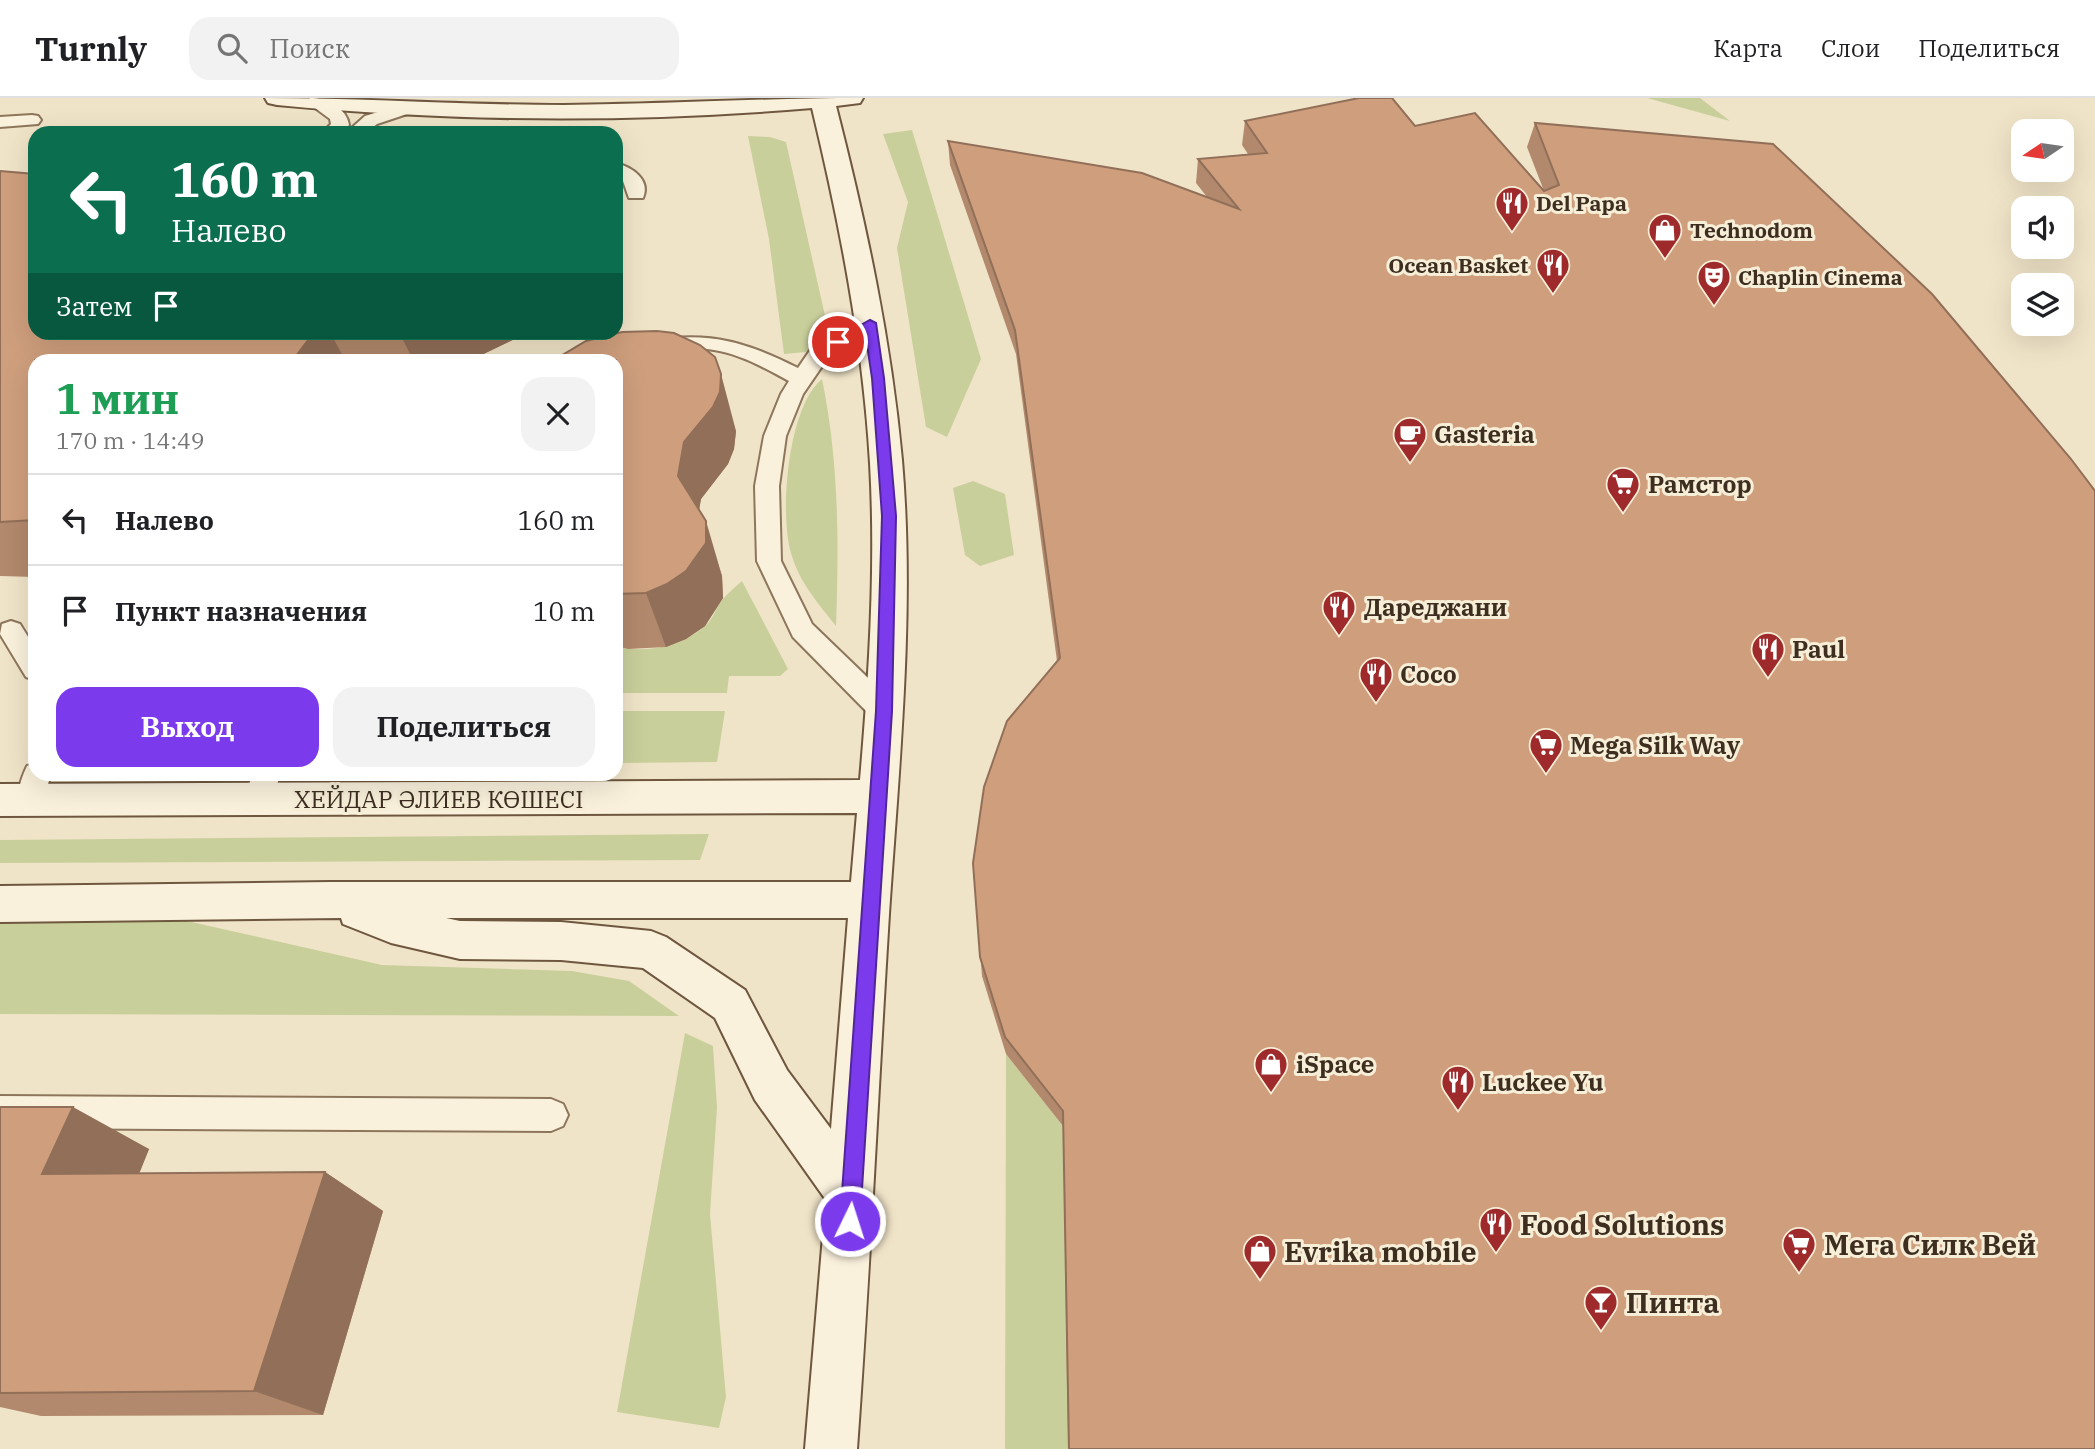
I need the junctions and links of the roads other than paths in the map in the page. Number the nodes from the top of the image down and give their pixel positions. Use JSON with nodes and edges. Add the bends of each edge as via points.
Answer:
{"nodes":[{"id":1,"x":277,"y":98,"type":"edge"},
{"id":2,"x":850,"y":98,"type":"edge"},
{"id":3,"x":823,"y":99,"type":"edge"},
{"id":4,"x":316,"y":102,"type":"junction"},
{"id":5,"x":407,"y":108,"type":"junction"},
{"id":6,"x":32,"y":120,"type":"dead end"},
{"id":7,"x":0,"y":122,"type":"edge"},
{"id":8,"x":339,"y":126,"type":"edge"},
{"id":9,"x":364,"y":126,"type":"edge"},
{"id":10,"x":623,"y":172,"type":"edge"},
{"id":11,"x":636,"y":194,"type":"dead end"},
{"id":12,"x":870,"y":323,"type":"junction"},
{"id":13,"x":612,"y":354,"type":"edge"},
{"id":14,"x":802,"y":379,"type":"junction"},
{"id":15,"x":11,"y":631,"type":"dead end"},
{"id":16,"x":28,"y":659,"type":"edge"},
{"id":17,"x":884,"y":711,"type":"junction"},
{"id":18,"x":262,"y":786,"type":"edge"},
{"id":19,"x":23,"y":791,"type":"edge"},
{"id":20,"x":878,"y":796,"type":"junction"},
{"id":21,"x":330,"y":900,"type":"junction"},
{"id":22,"x":871,"y":900,"type":"junction"},
{"id":23,"x":0,"y":904,"type":"edge"},
{"id":24,"x":0,"y":1112,"type":"edge"},
{"id":25,"x":551,"y":1115,"type":"dead end"},
{"id":26,"x":852,"y":1196,"type":"junction"},
{"id":27,"x":831,"y":1449,"type":"edge"}],
"edges":[{"from":1,"to":4,"type":"street"},
{"from":2,"to":3,"type":"street"},
{"from":3,"to":5,"type":"street","via":[[619,110]]},
{"from":3,"to":12,"type":"street","via":[[862,264]]},
{"from":4,"to":5,"type":"street"},
{"from":4,"to":8,"type":"lane","via":[[339,117]]},
{"from":5,"to":9,"type":"lane"},
{"from":6,"to":7,"type":"lane"},
{"from":10,"to":11,"type":"lane","via":[[635,182]]},
{"from":12,"to":14,"type":"lane","via":[[821,351]]},
{"from":12,"to":17,"type":"street","via":[[889,516]]},
{"from":13,"to":14,"type":"lane","via":[[712,343]]},
{"from":14,"to":17,"type":"lane","via":[[775,436],[767,486],[769,561],[802,630]]},
{"from":15,"to":16,"type":"lane"},
{"from":17,"to":20,"type":"street"},
{"from":18,"to":19,"type":"street","name":"ХЕЙДАР ӘЛИЕВ КӨШЕСІ"},
{"from":18,"to":20,"type":"street","name":"ХЕЙДАР ӘЛИЕВ КӨШЕСІ","via":[[731,799]]},
{"from":20,"to":22,"type":"street"},
{"from":21,"to":22,"type":"street"},
{"from":21,"to":23,"type":"street"},
{"from":21,"to":26,"type":"street","via":[[391,924],[460,940],[561,941],[651,950],[730,1004],[771,1085]]},
{"from":22,"to":26,"type":"street"},
{"from":24,"to":25,"type":"lane"},
{"from":26,"to":27,"type":"street"}]}
